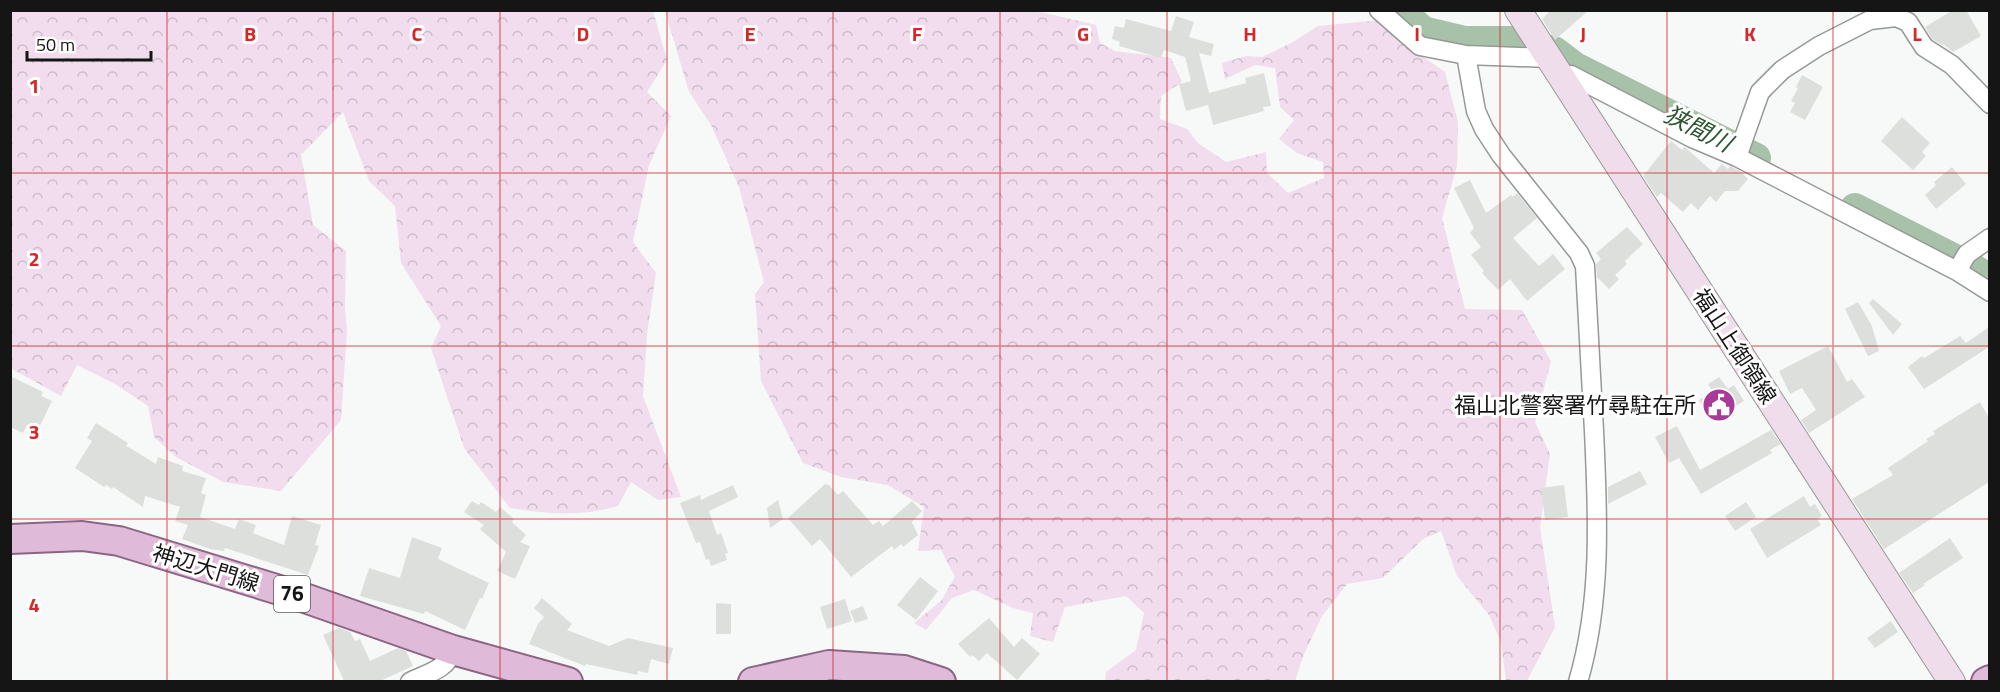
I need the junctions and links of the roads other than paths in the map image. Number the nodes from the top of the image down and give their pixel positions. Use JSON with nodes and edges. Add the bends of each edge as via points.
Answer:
{"nodes":[{"id":1,"x":1379,"y":10,"type":"edge"},
{"id":2,"x":1518,"y":10,"type":"edge"},
{"id":3,"x":1914,"y":16,"type":"edge"},
{"id":4,"x":1466,"y":55,"type":"junction"},
{"id":5,"x":1548,"y":57,"type":"junction"},
{"id":6,"x":1989,"y":104,"type":"edge"},
{"id":7,"x":1740,"y":148,"type":"junction"},
{"id":8,"x":1989,"y":238,"type":"edge"},
{"id":9,"x":1957,"y":271,"type":"junction"},
{"id":10,"x":1989,"y":292,"type":"edge"},
{"id":11,"x":10,"y":539,"type":"edge"},
{"id":12,"x":453,"y":650,"type":"junction"},
{"id":13,"x":410,"y":681,"type":"edge"},
{"id":14,"x":568,"y":681,"type":"edge"},
{"id":15,"x":753,"y":681,"type":"edge"},
{"id":16,"x":941,"y":681,"type":"edge"},
{"id":17,"x":1578,"y":681,"type":"edge"},
{"id":18,"x":1952,"y":681,"type":"edge"}],
"edges":[{"from":1,"to":4,"type":"street","via":[[1420,46]]},
{"from":2,"to":5,"type":"main road","name":"福山上御領線"},
{"from":3,"to":6,"type":"street","via":[[1924,46],[1952,65]]},
{"from":3,"to":7,"type":"street","via":[[1870,20],[1782,70],[1760,92]]},
{"from":4,"to":5,"type":"street"},
{"from":4,"to":17,"type":"street","via":[[1476,111],[1484,129],[1586,266],[1597,541],[1594,598]]},
{"from":5,"to":7,"type":"street","via":[[1571,75],[1692,138]]},
{"from":5,"to":18,"type":"main road","name":"福山上御領線"},
{"from":7,"to":9,"type":"street"},
{"from":8,"to":9,"type":"street","via":[[1967,254]]},
{"from":9,"to":10,"type":"street"},
{"from":11,"to":12,"type":"main road","name":"神辺大門線","number":"76","via":[[82,537],[119,541],[299,596]]},
{"from":12,"to":13,"type":"street","via":[[442,667]]},
{"from":12,"to":14,"type":"main road","name":"神辺大門線","number":"76"},
{"from":15,"to":16,"type":"main road","via":[[829,665],[904,670]]}]}
